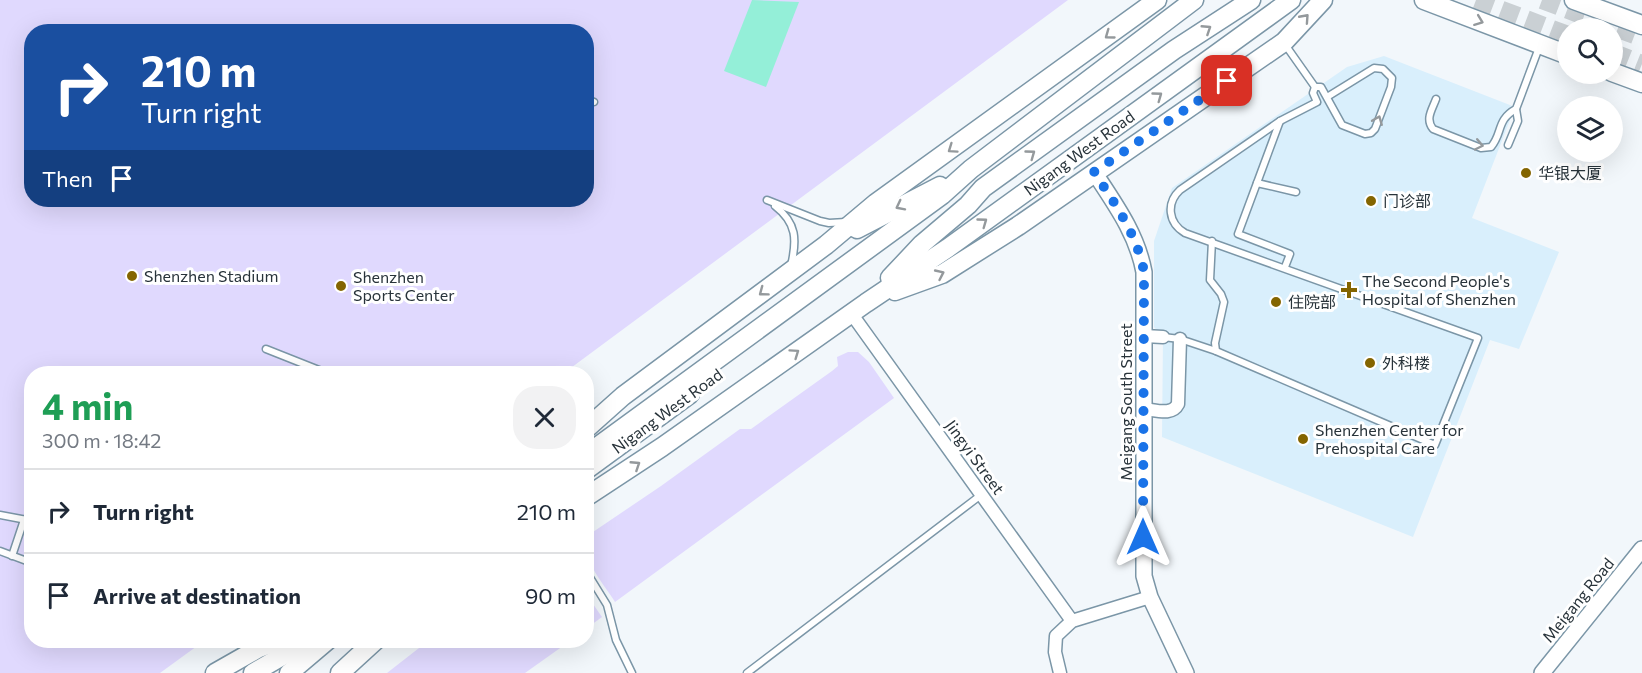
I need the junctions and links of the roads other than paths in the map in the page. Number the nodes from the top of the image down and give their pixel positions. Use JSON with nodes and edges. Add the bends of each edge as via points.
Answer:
{"nodes":[{"id":1,"x":1157,"y":0,"type":"edge"},
{"id":2,"x":1194,"y":0,"type":"edge"},
{"id":3,"x":1251,"y":0,"type":"edge"},
{"id":4,"x":1291,"y":0,"type":"edge"},
{"id":5,"x":1323,"y":0,"type":"edge"},
{"id":6,"x":1424,"y":0,"type":"edge"},
{"id":7,"x":1574,"y":0,"type":"edge"},
{"id":8,"x":1642,"y":25,"type":"edge"},
{"id":9,"x":1284,"y":42,"type":"junction"},
{"id":10,"x":1540,"y":44,"type":"junction"},
{"id":11,"x":1557,"y":51,"type":"edge"},
{"id":12,"x":1623,"y":76,"type":"edge"},
{"id":13,"x":1642,"y":83,"type":"edge"},
{"id":14,"x":1315,"y":87,"type":"junction"},
{"id":15,"x":1327,"y":97,"type":"junction"},
{"id":16,"x":1436,"y":99,"type":"dead end"},
{"id":17,"x":1516,"y":109,"type":"junction"},
{"id":18,"x":1280,"y":121,"type":"junction"},
{"id":19,"x":1508,"y":145,"type":"dead end"},
{"id":20,"x":971,"y":169,"type":"junction"},
{"id":21,"x":1094,"y":172,"type":"junction"},
{"id":22,"x":1257,"y":183,"type":"junction"},
{"id":23,"x":983,"y":188,"type":"junction"},
{"id":24,"x":1296,"y":192,"type":"dead end"},
{"id":25,"x":860,"y":217,"type":"junction"},
{"id":26,"x":1212,"y":242,"type":"junction"},
{"id":27,"x":826,"y":244,"type":"junction"},
{"id":28,"x":1285,"y":267,"type":"junction"},
{"id":29,"x":789,"y":272,"type":"junction"},
{"id":30,"x":866,"y":303,"type":"junction"},
{"id":31,"x":850,"y":313,"type":"junction"},
{"id":32,"x":1144,"y":336,"type":"junction"},
{"id":33,"x":1163,"y":337,"type":"joint"},
{"id":34,"x":1180,"y":339,"type":"junction"},
{"id":35,"x":266,"y":349,"type":"dead end"},
{"id":36,"x":1216,"y":351,"type":"junction"},
{"id":37,"x":309,"y":366,"type":"edge"},
{"id":38,"x":1144,"y":409,"type":"junction"},
{"id":39,"x":594,"y":422,"type":"edge"},
{"id":40,"x":594,"y":449,"type":"edge"},
{"id":41,"x":594,"y":464,"type":"edge"},
{"id":42,"x":594,"y":491,"type":"edge"},
{"id":43,"x":981,"y":495,"type":"junction"},
{"id":44,"x":0,"y":515,"type":"edge"},
{"id":45,"x":24,"y":520,"type":"edge"},
{"id":46,"x":24,"y":530,"type":"edge"},
{"id":47,"x":1642,"y":549,"type":"edge"},
{"id":48,"x":0,"y":551,"type":"edge"},
{"id":49,"x":12,"y":556,"type":"junction"},
{"id":50,"x":24,"y":560,"type":"edge"},
{"id":51,"x":594,"y":584,"type":"edge"},
{"id":52,"x":1150,"y":597,"type":"junction"},
{"id":53,"x":1072,"y":621,"type":"junction"},
{"id":54,"x":259,"y":648,"type":"edge"},
{"id":55,"x":296,"y":648,"type":"edge"},
{"id":56,"x":319,"y":648,"type":"edge"},
{"id":57,"x":365,"y":648,"type":"edge"},
{"id":58,"x":367,"y":648,"type":"edge"},
{"id":59,"x":215,"y":673,"type":"edge"},
{"id":60,"x":253,"y":673,"type":"edge"},
{"id":61,"x":290,"y":673,"type":"edge"},
{"id":62,"x":325,"y":673,"type":"edge"},
{"id":63,"x":340,"y":673,"type":"edge"},
{"id":64,"x":632,"y":673,"type":"edge"},
{"id":65,"x":747,"y":673,"type":"edge"},
{"id":66,"x":1060,"y":673,"type":"edge"},
{"id":67,"x":1186,"y":673,"type":"edge"},
{"id":68,"x":1542,"y":673,"type":"edge"}],
"edges":[{"from":1,"to":25,"type":"main road","name":"Nigang West Road","one_way":true},
{"from":2,"to":20,"type":"main road","name":"Nigang West Road"},
{"from":23,"to":3,"type":"main road","name":"Nigang West Road","one_way":true,"via":[[1174,50]]},
{"from":30,"to":4,"type":"main road","name":"Nigang West Road","one_way":true},
{"from":9,"to":5,"type":"main road","one_way":true},
{"from":6,"to":10,"type":"main road","one_way":true},
{"from":7,"to":8,"type":"main road"},
{"from":9,"to":14,"type":"lane"},
{"from":9,"to":21,"type":"main road"},
{"from":10,"to":11,"type":"main road"},
{"from":10,"to":17,"type":"lane"},
{"from":12,"to":13,"type":"main road"},
{"from":14,"to":15,"type":"lane","via":[[1321,87]]},
{"from":14,"to":18,"type":"lane","via":[[1312,93],[1317,102]]},
{"from":15,"to":15,"type":"lane","one_way":true,"via":[[1342,125],[1368,134],[1375,129],[1392,78],[1385,69],[1374,68]]},
{"from":16,"to":17,"type":"lane","one_way":true,"via":[[1429,116],[1430,126],[1483,148],[1494,144],[1505,115]]},
{"from":17,"to":19,"type":"lane","via":[[1518,121]]},
{"from":18,"to":22,"type":"lane"},
{"from":18,"to":26,"type":"lane","via":[[1174,197],[1170,209],[1175,226]]},
{"from":20,"to":27,"type":"main road","name":"Nigang West Road","one_way":true},
{"from":20,"to":40,"type":"main road","name":"Nigang West Road","via":[[907,222]]},
{"from":30,"to":21,"type":"main road","one_way":true,"via":[[942,274]]},
{"from":21,"to":32,"type":"street","name":"Meigang South Street","via":[[1130,229],[1141,257]]},
{"from":22,"to":24,"type":"lane"},
{"from":22,"to":28,"type":"lane","via":[[1238,234],[1290,254]]},
{"from":23,"to":30,"type":"main road","name":"Nigang West Road"},
{"from":23,"to":41,"type":"main road","name":"Nigang West Road","via":[[935,216]]},
{"from":25,"to":27,"type":"main road","name":"Nigang West Road"},
{"from":25,"to":29,"type":"lane","via":[[829,223],[767,200],[793,227],[794,252]]},
{"from":26,"to":28,"type":"lane"},
{"from":26,"to":36,"type":"lane","via":[[1210,280],[1224,302]]},
{"from":27,"to":29,"type":"main road","name":"Nigang West Road"},
{"from":28,"to":36,"type":"lane","via":[[1478,338],[1435,445]]},
{"from":29,"to":39,"type":"main road","name":"Nigang West Road","one_way":true},
{"from":30,"to":31,"type":"main road","name":"Nigang West Road"},
{"from":42,"to":31,"type":"main road","name":"Nigang West Road","one_way":true},
{"from":31,"to":43,"type":"street","name":"Jingyi Street"},
{"from":32,"to":33,"type":"street"},
{"from":32,"to":38,"type":"street","name":"Meigang South Street"},
{"from":33,"to":34,"type":"lane"},
{"from":34,"to":36,"type":"lane"},
{"from":34,"to":38,"type":"street","via":[[1176,409]]},
{"from":35,"to":37,"type":"lane"},
{"from":38,"to":52,"type":"street","name":"Meigang South Street","via":[[1143,558]]},
{"from":43,"to":53,"type":"street","name":"Jingyi Street"},
{"from":43,"to":65,"type":"lane"},
{"from":44,"to":45,"type":"lane"},
{"from":46,"to":49,"type":"lane"},
{"from":47,"to":68,"type":"street","name":"Meigang Road"},
{"from":48,"to":49,"type":"lane"},
{"from":49,"to":50,"type":"lane"},
{"from":51,"to":64,"type":"lane","via":[[607,605],[616,640]]},
{"from":52,"to":53,"type":"street"},
{"from":52,"to":67,"type":"street","name":"Meigang South Street"},
{"from":53,"to":66,"type":"street","via":[[1056,636]]},
{"from":54,"to":59,"type":"main road"},
{"from":55,"to":60,"type":"main road"},
{"from":56,"to":61,"type":"main road"},
{"from":57,"to":62,"type":"main road"},
{"from":58,"to":63,"type":"main road"}]}
